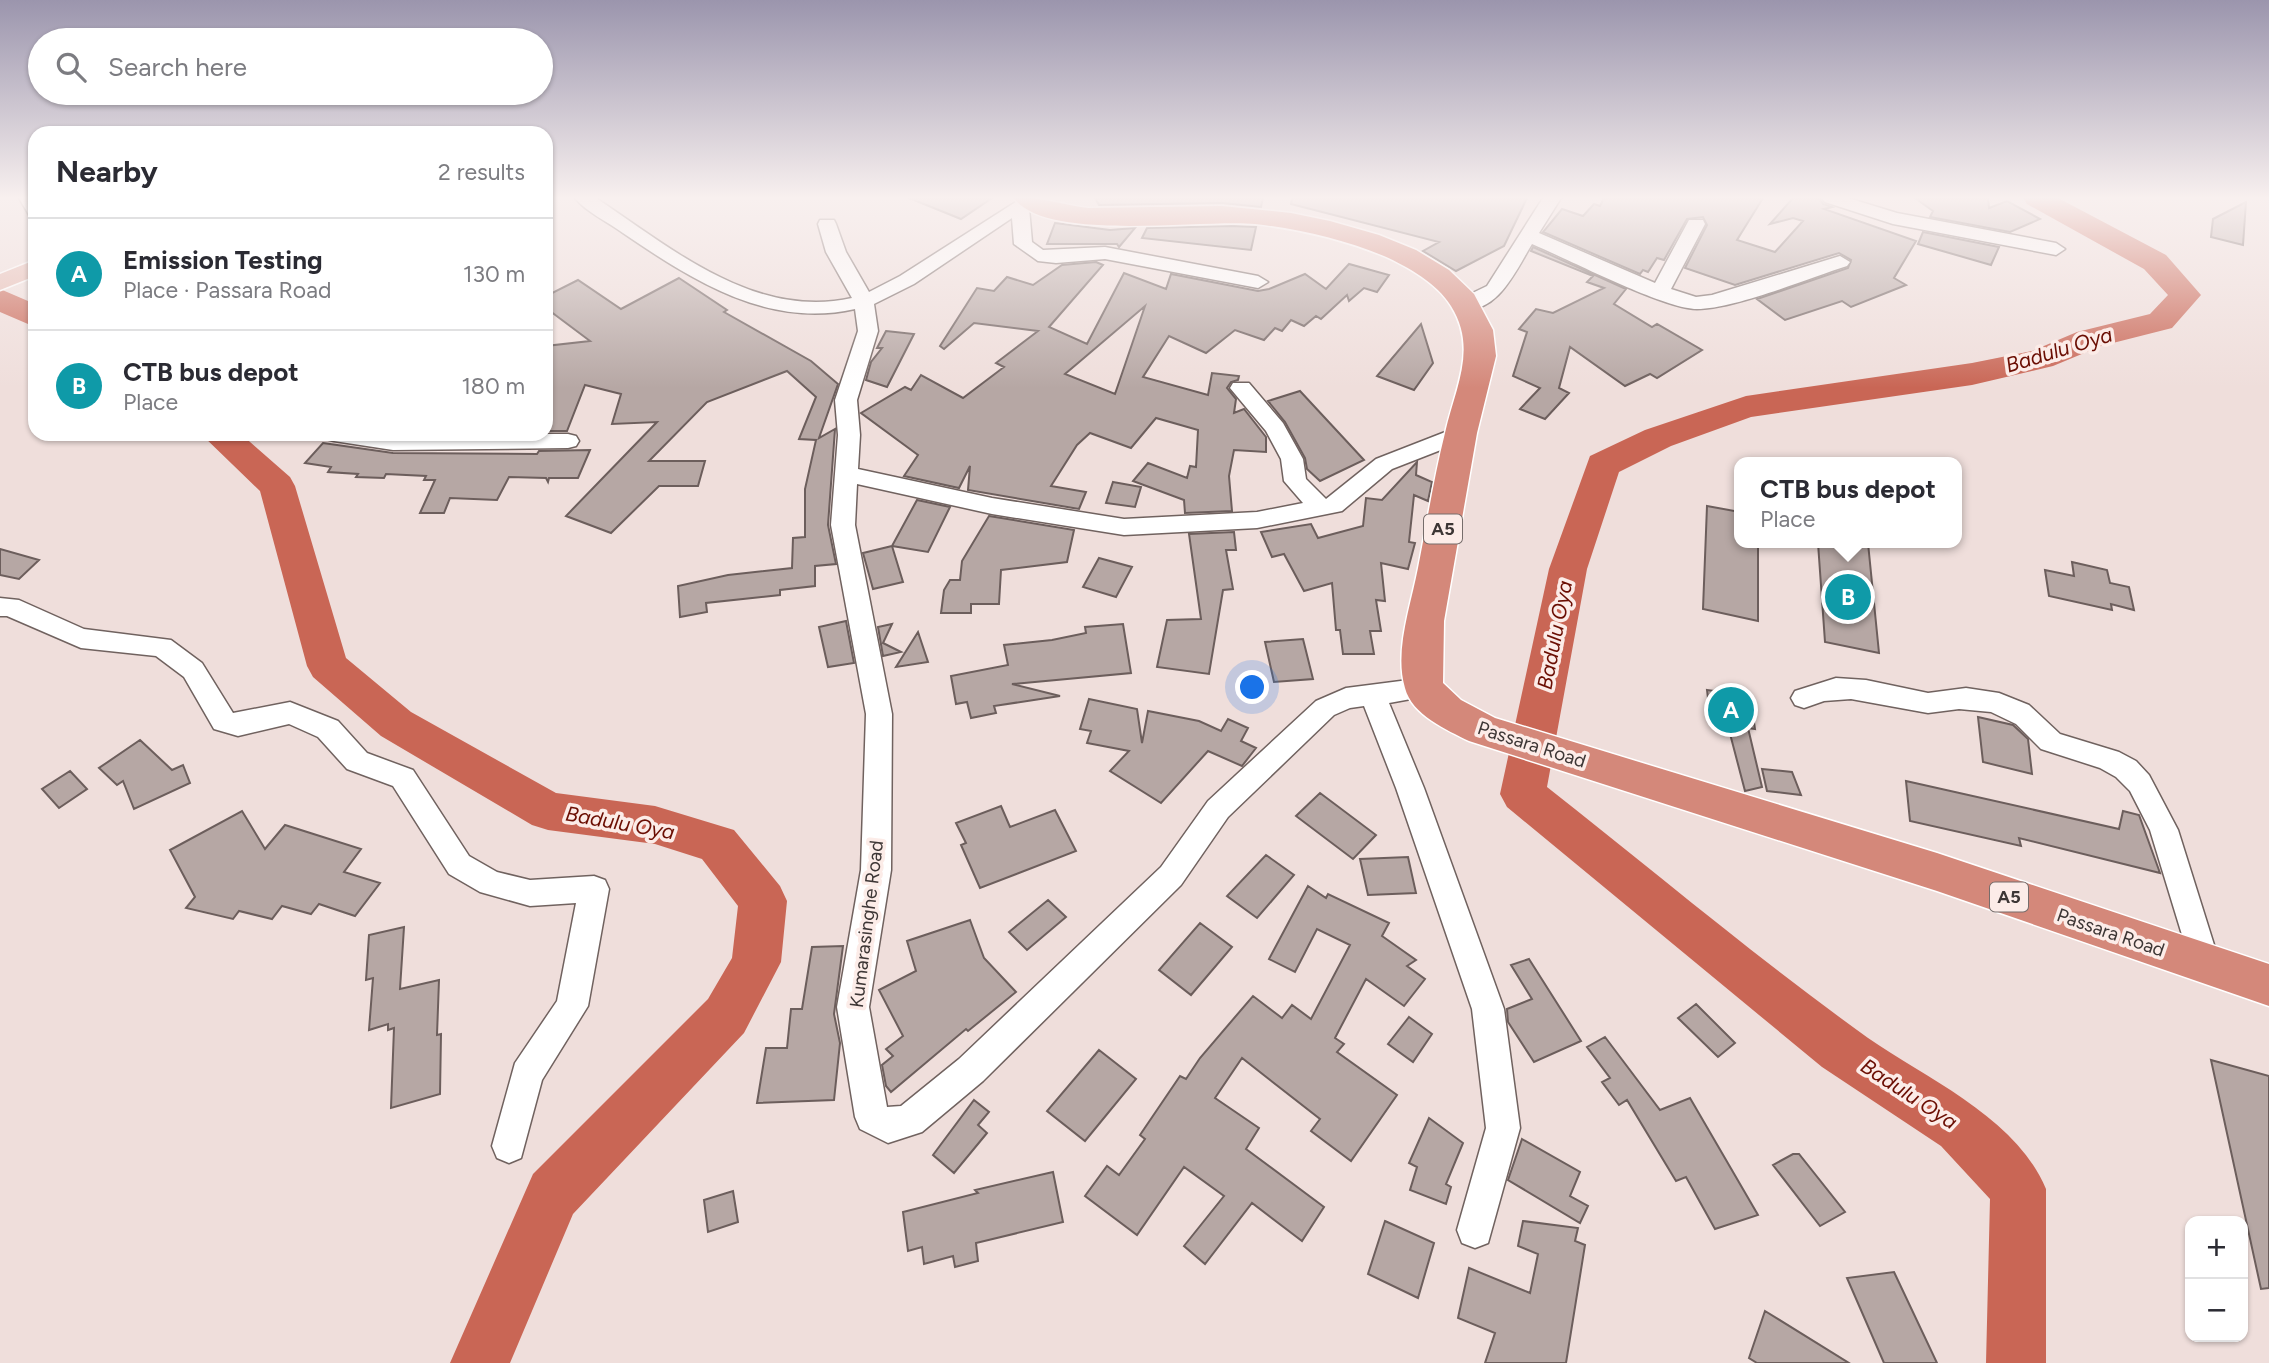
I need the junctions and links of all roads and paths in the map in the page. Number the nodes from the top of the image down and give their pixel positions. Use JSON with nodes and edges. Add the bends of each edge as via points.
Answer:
{"nodes":[{"id":1,"x":682,"y":262,"type":"edge"},
{"id":2,"x":841,"y":262,"type":"edge"},
{"id":3,"x":931,"y":262,"type":"edge"},
{"id":4,"x":1150,"y":262,"type":"edge"},
{"id":5,"x":1417,"y":262,"type":"edge"},
{"id":6,"x":1511,"y":262,"type":"edge"},
{"id":7,"x":1589,"y":262,"type":"edge"},
{"id":8,"x":1676,"y":262,"type":"edge"},
{"id":9,"x":1840,"y":262,"type":"dead end"},
{"id":10,"x":28,"y":270,"type":"edge"},
{"id":11,"x":1258,"y":282,"type":"dead end"},
{"id":12,"x":0,"y":283,"type":"edge"},
{"id":13,"x":1660,"y":292,"type":"junction"},
{"id":14,"x":864,"y":301,"type":"junction"},
{"id":15,"x":1465,"y":304,"type":"junction"},
{"id":16,"x":1241,"y":388,"type":"dead end"},
{"id":17,"x":1461,"y":435,"type":"junction"},
{"id":18,"x":380,"y":441,"type":"edge"},
{"id":19,"x":568,"y":441,"type":"dead end"},
{"id":20,"x":846,"y":474,"type":"junction"},
{"id":21,"x":1320,"y":508,"type":"junction"},
{"id":22,"x":0,"y":607,"type":"edge"},
{"id":23,"x":1424,"y":688,"type":"junction"},
{"id":24,"x":1373,"y":695,"type":"junction"},
{"id":25,"x":1804,"y":698,"type":"dead end"},
{"id":26,"x":2204,"y":964,"type":"junction"},
{"id":27,"x":2269,"y":985,"type":"edge"},
{"id":28,"x":509,"y":1146,"type":"dead end"},
{"id":29,"x":1475,"y":1230,"type":"dead end"}],
"edges":[{"from":1,"to":14,"type":"street","via":[[745,297],[791,308],[836,309]]},
{"from":2,"to":14,"type":"street"},
{"from":3,"to":14,"type":"street"},
{"from":4,"to":11,"type":"street"},
{"from":5,"to":15,"type":"highway","number":"A5","via":[[1443,279]]},
{"from":6,"to":15,"type":"street","via":[[1494,290]]},
{"from":7,"to":13,"type":"street"},
{"from":8,"to":13,"type":"street"},
{"from":9,"to":13,"type":"street","via":[[1714,301],[1695,303]]},
{"from":10,"to":12,"type":"main road"},
{"from":14,"to":20,"type":"street","name":"Kumarasinghe Road","via":[[868,331],[846,400]]},
{"from":15,"to":17,"type":"highway","number":"A5","via":[[1478,328],[1480,350]]},
{"from":16,"to":21,"type":"street","via":[[1275,428],[1292,459],[1295,481]]},
{"from":17,"to":21,"type":"street","via":[[1384,464],[1334,505]]},
{"from":17,"to":23,"type":"highway","number":"A5","via":[[1423,641]]},
{"from":18,"to":19,"type":"street"},
{"from":20,"to":21,"type":"street","via":[[992,506],[1125,527],[1257,520]]},
{"from":20,"to":24,"type":"street","name":"Kumarasinghe Road","via":[[843,525],[879,714],[876,870],[853,1007],[872,1117],[888,1126],[910,1120],[981,1060],[1171,876],[1219,809],[1325,708],[1346,698]]},
{"from":22,"to":28,"type":"street","via":[[10,607],[81,638],[162,647],[193,670],[224,721],[238,725],[290,713],[328,729],[357,761],[403,778],[459,865],[490,883],[530,893],[594,889],[572,1006],[527,1074]]},
{"from":23,"to":24,"type":"street","name":"Kumarasinghe Road"},
{"from":23,"to":26,"type":"highway","name":"Passara Road","number":"A5","via":[[1447,711],[1483,730],[1749,811]]},
{"from":24,"to":29,"type":"street","via":[[1488,1009],[1503,1128]]},
{"from":25,"to":26,"type":"street","via":[[1837,687],[1929,703],[1976,699],[2020,713],[2056,744],[2094,754],[2127,770],[2145,792],[2167,839],[2185,886]]},
{"from":26,"to":27,"type":"highway","name":"Passara Road","number":"A5"}]}
